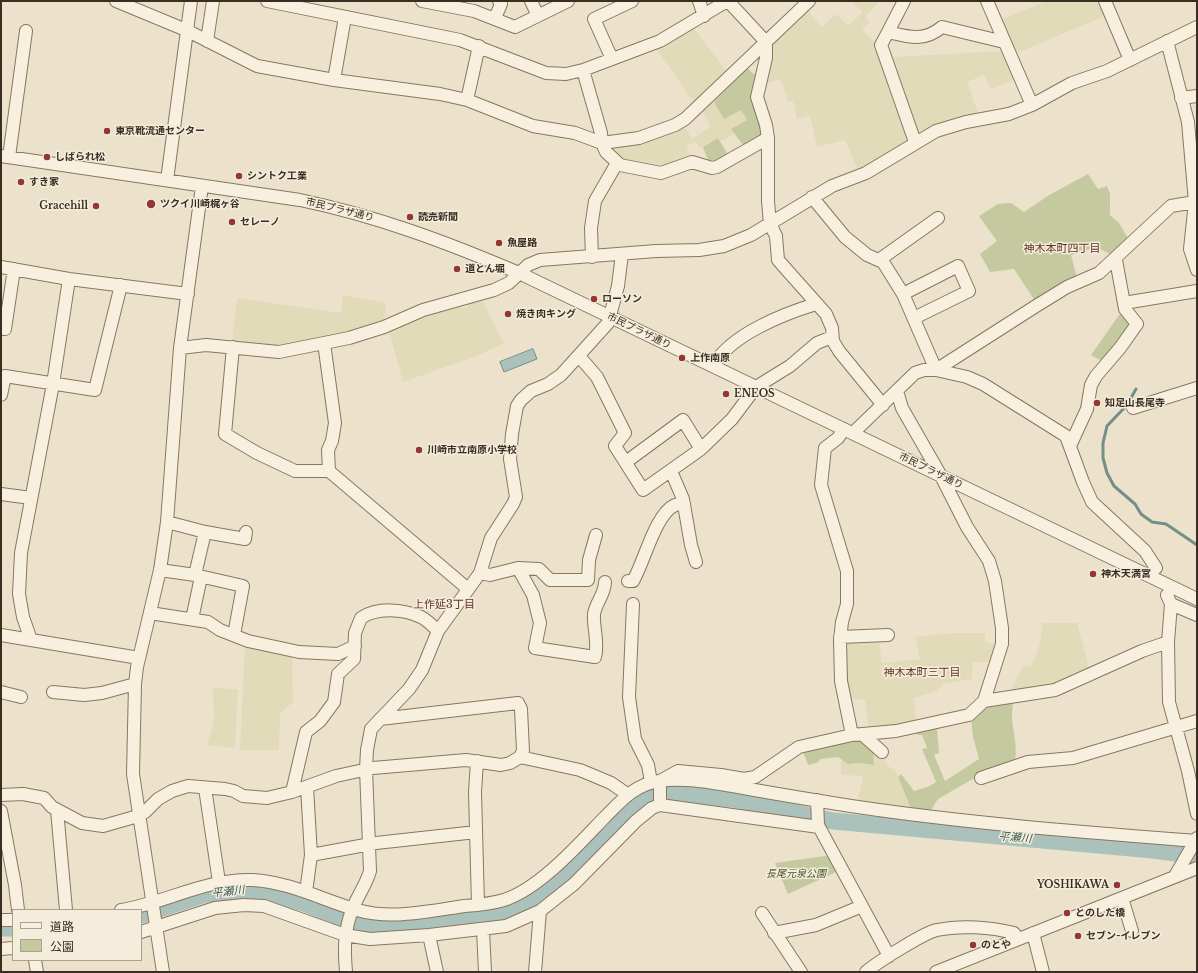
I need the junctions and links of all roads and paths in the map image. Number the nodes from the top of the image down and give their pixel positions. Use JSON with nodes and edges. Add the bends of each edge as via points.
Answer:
{"nodes":[{"id":1,"x":116,"y":1,"type":"edge"},
{"id":2,"x":191,"y":1,"type":"edge"},
{"id":3,"x":213,"y":1,"type":"edge"},
{"id":4,"x":267,"y":1,"type":"edge"},
{"id":5,"x":422,"y":1,"type":"edge"},
{"id":6,"x":499,"y":1,"type":"edge"},
{"id":7,"x":531,"y":1,"type":"edge"},
{"id":8,"x":568,"y":1,"type":"edge"},
{"id":9,"x":632,"y":1,"type":"edge"},
{"id":10,"x":699,"y":1,"type":"edge"},
{"id":11,"x":728,"y":1,"type":"edge"},
{"id":12,"x":809,"y":1,"type":"edge"},
{"id":13,"x":904,"y":1,"type":"edge"},
{"id":14,"x":987,"y":1,"type":"edge"},
{"id":15,"x":1105,"y":1,"type":"edge"},
{"id":16,"x":538,"y":16,"type":"junction"},
{"id":17,"x":704,"y":16,"type":"junction"},
{"id":18,"x":345,"y":17,"type":"junction"},
{"id":19,"x":495,"y":18,"type":"junction"},
{"id":20,"x":1197,"y":27,"type":"edge"},
{"id":21,"x":186,"y":30,"type":"junction"},
{"id":22,"x":26,"y":32,"type":"dead end"},
{"id":23,"x":888,"y":32,"type":"junction"},
{"id":24,"x":207,"y":41,"type":"junction"},
{"id":25,"x":1167,"y":41,"type":"junction"},
{"id":26,"x":766,"y":42,"type":"junction"},
{"id":27,"x":1004,"y":42,"type":"junction"},
{"id":28,"x":479,"y":46,"type":"junction"},
{"id":29,"x":612,"y":59,"type":"junction"},
{"id":30,"x":1130,"y":60,"type":"junction"},
{"id":31,"x":584,"y":70,"type":"junction"},
{"id":32,"x":334,"y":80,"type":"junction"},
{"id":33,"x":1197,"y":96,"type":"edge"},
{"id":34,"x":1181,"y":98,"type":"junction"},
{"id":35,"x":467,"y":100,"type":"junction"},
{"id":36,"x":1032,"y":105,"type":"junction"},
{"id":37,"x":768,"y":138,"type":"junction"},
{"id":38,"x":915,"y":142,"type":"junction"},
{"id":39,"x":602,"y":143,"type":"junction"},
{"id":40,"x":5,"y":156,"type":"edge"},
{"id":41,"x":617,"y":163,"type":"junction"},
{"id":42,"x":167,"y":180,"type":"junction"},
{"id":43,"x":202,"y":186,"type":"junction"},
{"id":44,"x":812,"y":197,"type":"junction"},
{"id":45,"x":1196,"y":202,"type":"junction"},
{"id":46,"x":938,"y":218,"type":"dead end"},
{"id":47,"x":1195,"y":220,"type":"edge"},
{"id":48,"x":770,"y":224,"type":"junction"},
{"id":49,"x":622,"y":254,"type":"junction"},
{"id":50,"x":592,"y":256,"type":"junction"},
{"id":51,"x":879,"y":260,"type":"junction"},
{"id":52,"x":1116,"y":260,"type":"junction"},
{"id":53,"x":1,"y":267,"type":"edge"},
{"id":54,"x":14,"y":269,"type":"junction"},
{"id":55,"x":1197,"y":270,"type":"edge"},
{"id":56,"x":519,"y":272,"type":"junction"},
{"id":57,"x":69,"y":279,"type":"junction"},
{"id":58,"x":121,"y":285,"type":"junction"},
{"id":59,"x":1197,"y":291,"type":"edge"},
{"id":60,"x":188,"y":294,"type":"junction"},
{"id":61,"x":903,"y":294,"type":"junction"},
{"id":62,"x":1124,"y":303,"type":"junction"},
{"id":63,"x":816,"y":304,"type":"junction"},
{"id":64,"x":610,"y":316,"type":"junction"},
{"id":65,"x":914,"y":318,"type":"junction"},
{"id":66,"x":1,"y":329,"type":"edge"},
{"id":67,"x":832,"y":337,"type":"junction"},
{"id":68,"x":324,"y":343,"type":"junction"},
{"id":69,"x":233,"y":347,"type":"junction"},
{"id":70,"x":180,"y":348,"type":"junction"},
{"id":71,"x":579,"y":356,"type":"junction"},
{"id":72,"x":713,"y":366,"type":"junction"},
{"id":73,"x":936,"y":370,"type":"junction"},
{"id":74,"x":52,"y":384,"type":"junction"},
{"id":75,"x":756,"y":387,"type":"junction"},
{"id":76,"x":1197,"y":388,"type":"edge"},
{"id":77,"x":897,"y":391,"type":"junction"},
{"id":78,"x":1,"y":395,"type":"edge"},
{"id":79,"x":883,"y":405,"type":"junction"},
{"id":80,"x":1133,"y":408,"type":"dead end"},
{"id":81,"x":849,"y":431,"type":"junction"},
{"id":82,"x":1070,"y":446,"type":"junction"},
{"id":83,"x":701,"y":449,"type":"junction"},
{"id":84,"x":626,"y":462,"type":"junction"},
{"id":85,"x":329,"y":471,"type":"junction"},
{"id":86,"x":671,"y":471,"type":"junction"},
{"id":87,"x":941,"y":476,"type":"junction"},
{"id":88,"x":1,"y":494,"type":"edge"},
{"id":89,"x":31,"y":498,"type":"junction"},
{"id":90,"x":684,"y":504,"type":"junction"},
{"id":91,"x":166,"y":522,"type":"junction"},
{"id":92,"x":205,"y":532,"type":"junction"},
{"id":93,"x":246,"y":532,"type":"dead end"},
{"id":94,"x":596,"y":535,"type":"dead end"},
{"id":95,"x":696,"y":562,"type":"dead end"},
{"id":96,"x":518,"y":568,"type":"junction"},
{"id":97,"x":1156,"y":568,"type":"dead end"},
{"id":98,"x":160,"y":570,"type":"junction"},
{"id":99,"x":480,"y":573,"type":"junction"},
{"id":100,"x":198,"y":576,"type":"junction"},
{"id":101,"x":605,"y":582,"type":"dead end"},
{"id":102,"x":633,"y":582,"type":"dead end"},
{"id":103,"x":468,"y":589,"type":"junction"},
{"id":104,"x":1197,"y":599,"type":"edge"},
{"id":105,"x":633,"y":604,"type":"dead end"},
{"id":106,"x":150,"y":613,"type":"junction"},
{"id":107,"x":1197,"y":615,"type":"edge"},
{"id":108,"x":192,"y":619,"type":"junction"},
{"id":109,"x":438,"y":631,"type":"junction"},
{"id":110,"x":1,"y":635,"type":"edge"},
{"id":111,"x":234,"y":635,"type":"junction"},
{"id":112,"x":888,"y":635,"type":"dead end"},
{"id":113,"x":840,"y":637,"type":"junction"},
{"id":114,"x":31,"y":640,"type":"junction"},
{"id":115,"x":1168,"y":642,"type":"junction"},
{"id":116,"x":355,"y":646,"type":"junction"},
{"id":117,"x":139,"y":658,"type":"junction"},
{"id":118,"x":135,"y":684,"type":"junction"},
{"id":119,"x":1,"y":692,"type":"edge"},
{"id":120,"x":53,"y":692,"type":"dead end"},
{"id":121,"x":21,"y":697,"type":"dead end"},
{"id":122,"x":984,"y":701,"type":"junction"},
{"id":123,"x":380,"y":719,"type":"junction"},
{"id":124,"x":1197,"y":721,"type":"edge"},
{"id":125,"x":1175,"y":727,"type":"junction"},
{"id":126,"x":858,"y":735,"type":"junction"},
{"id":127,"x":882,"y":752,"type":"dead end"},
{"id":128,"x":520,"y":757,"type":"junction"},
{"id":129,"x":477,"y":761,"type":"junction"},
{"id":130,"x":366,"y":769,"type":"junction"},
{"id":131,"x":981,"y":778,"type":"dead end"},
{"id":132,"x":657,"y":783,"type":"junction"},
{"id":133,"x":307,"y":787,"type":"junction"},
{"id":134,"x":205,"y":788,"type":"junction"},
{"id":135,"x":292,"y":792,"type":"junction"},
{"id":136,"x":627,"y":794,"type":"junction"},
{"id":137,"x":1,"y":796,"type":"edge"},
{"id":138,"x":660,"y":802,"type":"junction"},
{"id":139,"x":817,"y":802,"type":"junction"},
{"id":140,"x":57,"y":810,"type":"junction"},
{"id":141,"x":1,"y":811,"type":"edge"},
{"id":142,"x":1197,"y":814,"type":"edge"},
{"id":143,"x":138,"y":816,"type":"junction"},
{"id":144,"x":818,"y":826,"type":"junction"},
{"id":145,"x":476,"y":832,"type":"junction"},
{"id":146,"x":1197,"y":839,"type":"edge"},
{"id":147,"x":370,"y":844,"type":"junction"},
{"id":148,"x":311,"y":855,"type":"junction"},
{"id":149,"x":1197,"y":868,"type":"edge"},
{"id":150,"x":1175,"y":876,"type":"junction"},
{"id":151,"x":219,"y":882,"type":"junction"},
{"id":152,"x":306,"y":892,"type":"junction"},
{"id":153,"x":1122,"y":898,"type":"junction"},
{"id":154,"x":152,"y":903,"type":"junction"},
{"id":155,"x":478,"y":904,"type":"junction"},
{"id":156,"x":862,"y":906,"type":"junction"},
{"id":157,"x":352,"y":908,"type":"junction"},
{"id":158,"x":18,"y":909,"type":"edge"},
{"id":159,"x":66,"y":909,"type":"edge"},
{"id":160,"x":128,"y":909,"type":"edge"},
{"id":161,"x":540,"y":911,"type":"junction"},
{"id":162,"x":762,"y":914,"type":"dead end"},
{"id":163,"x":1,"y":920,"type":"edge"},
{"id":164,"x":12,"y":920,"type":"edge"},
{"id":165,"x":157,"y":925,"type":"junction"},
{"id":166,"x":483,"y":930,"type":"junction"},
{"id":167,"x":142,"y":932,"type":"edge"},
{"id":168,"x":1033,"y":932,"type":"junction"},
{"id":169,"x":1132,"y":932,"type":"dead end"},
{"id":170,"x":774,"y":933,"type":"junction"},
{"id":171,"x":345,"y":935,"type":"junction"},
{"id":172,"x":429,"y":935,"type":"junction"},
{"id":173,"x":1017,"y":939,"type":"junction"},
{"id":174,"x":12,"y":948,"type":"edge"},
{"id":175,"x":1,"y":949,"type":"edge"},
{"id":176,"x":889,"y":956,"type":"junction"},
{"id":177,"x":35,"y":961,"type":"edge"},
{"id":178,"x":37,"y":972,"type":"edge"},
{"id":179,"x":163,"y":972,"type":"edge"},
{"id":180,"x":346,"y":972,"type":"edge"},
{"id":181,"x":437,"y":972,"type":"edge"},
{"id":182,"x":485,"y":972,"type":"edge"},
{"id":183,"x":535,"y":972,"type":"edge"},
{"id":184,"x":801,"y":972,"type":"edge"},
{"id":185,"x":866,"y":972,"type":"edge"},
{"id":186,"x":936,"y":972,"type":"edge"},
{"id":187,"x":1043,"y":972,"type":"edge"}],
"edges":[{"from":1,"to":21,"type":"street"},
{"from":2,"to":21,"type":"street"},
{"from":3,"to":24,"type":"street"},
{"from":4,"to":18,"type":"street"},
{"from":5,"to":19,"type":"street","via":[[474,11]]},
{"from":6,"to":19,"type":"street","via":[[501,4]]},
{"from":7,"to":16,"type":"street"},
{"from":8,"to":16,"type":"street"},
{"from":9,"to":29,"type":"street","via":[[594,19]]},
{"from":10,"to":17,"type":"street"},
{"from":11,"to":17,"type":"street"},
{"from":11,"to":26,"type":"street"},
{"from":12,"to":26,"type":"street"},
{"from":13,"to":23,"type":"street"},
{"from":14,"to":27,"type":"street"},
{"from":15,"to":30,"type":"street"},
{"from":16,"to":19,"type":"street","via":[[514,27]]},
{"from":17,"to":29,"type":"street","via":[[660,41]]},
{"from":18,"to":28,"type":"street"},
{"from":18,"to":32,"type":"street"},
{"from":20,"to":25,"type":"street"},
{"from":21,"to":24,"type":"street"},
{"from":21,"to":42,"type":"street"},
{"from":22,"to":40,"type":"street"},
{"from":23,"to":27,"type":"street","via":[[912,38],[933,35],[942,27]]},
{"from":23,"to":38,"type":"street","via":[[881,45]]},
{"from":24,"to":32,"type":"street","via":[[258,66]]},
{"from":25,"to":30,"type":"street"},
{"from":25,"to":34,"type":"street"},
{"from":26,"to":37,"type":"street","via":[[766,58],[757,97]]},
{"from":26,"to":39,"type":"street","via":[[704,103],[675,125],[639,138]]},
{"from":27,"to":36,"type":"street"},
{"from":28,"to":31,"type":"street","via":[[546,73],[566,74]]},
{"from":28,"to":35,"type":"street"},
{"from":29,"to":31,"type":"street"},
{"from":30,"to":36,"type":"street","via":[[1072,83]]},
{"from":31,"to":39,"type":"street"},
{"from":32,"to":35,"type":"street","via":[[416,90]]},
{"from":33,"to":34,"type":"street"},
{"from":34,"to":45,"type":"street","via":[[1188,122]]},
{"from":35,"to":39,"type":"street","via":[[533,126],[575,134]]},
{"from":36,"to":38,"type":"street","via":[[1009,114],[936,131]]},
{"from":37,"to":41,"type":"street","via":[[712,168],[692,162],[662,173]]},
{"from":37,"to":48,"type":"street"},
{"from":38,"to":44,"type":"street","via":[[866,172]]},
{"from":39,"to":41,"type":"street","via":[[606,152]]},
{"from":40,"to":42,"type":"street","name":"市民プラザ通り"},
{"from":41,"to":50,"type":"street","via":[[595,202],[591,228]]},
{"from":42,"to":43,"type":"street","name":"市民プラザ通り"},
{"from":43,"to":56,"type":"street","name":"市民プラザ通り","via":[[335,207],[408,228]]},
{"from":43,"to":60,"type":"street"},
{"from":44,"to":48,"type":"street"},
{"from":44,"to":51,"type":"street","via":[[846,237],[867,255]]},
{"from":45,"to":47,"type":"street"},
{"from":45,"to":52,"type":"street","via":[[1172,206],[1134,239]]},
{"from":46,"to":51,"type":"street"},
{"from":47,"to":55,"type":"street","via":[[1190,249]]},
{"from":48,"to":49,"type":"street","via":[[724,246],[699,250]]},
{"from":48,"to":63,"type":"street","via":[[776,236],[778,260]]},
{"from":49,"to":50,"type":"street"},
{"from":49,"to":64,"type":"street","via":[[618,286]]},
{"from":50,"to":56,"type":"street","via":[[540,260]]},
{"from":51,"to":61,"type":"street","via":[[883,262]]},
{"from":52,"to":62,"type":"street"},
{"from":52,"to":73,"type":"street","via":[[1099,274],[1067,287]]},
{"from":53,"to":54,"type":"street"},
{"from":54,"to":57,"type":"street"},
{"from":54,"to":66,"type":"street","via":[[5,330]]},
{"from":56,"to":64,"type":"street","name":"市民プラザ通り"},
{"from":56,"to":68,"type":"street","via":[[509,283],[487,293],[423,310],[384,327],[349,338]]},
{"from":57,"to":58,"type":"street"},
{"from":57,"to":74,"type":"street"},
{"from":58,"to":60,"type":"street"},
{"from":58,"to":74,"type":"street","via":[[95,390]]},
{"from":59,"to":62,"type":"street"},
{"from":60,"to":70,"type":"street"},
{"from":61,"to":65,"type":"street"},
{"from":61,"to":65,"type":"street","via":[[958,266],[969,291]]},
{"from":62,"to":82,"type":"street","via":[[1137,324],[1091,385],[1087,409]]},
{"from":63,"to":67,"type":"street","via":[[826,314],[832,328]]},
{"from":63,"to":72,"type":"street","via":[[786,313],[748,333],[726,350]]},
{"from":64,"to":71,"type":"street","via":[[602,330]]},
{"from":64,"to":72,"type":"street","name":"市民プラザ通り"},
{"from":65,"to":73,"type":"street"},
{"from":67,"to":75,"type":"street","via":[[817,343],[790,366]]},
{"from":67,"to":79,"type":"street"},
{"from":68,"to":69,"type":"street","via":[[279,352]]},
{"from":68,"to":85,"type":"street","via":[[335,423],[328,450]]},
{"from":69,"to":70,"type":"street","via":[[206,344]]},
{"from":69,"to":85,"type":"street","via":[[225,434],[295,471]]},
{"from":70,"to":91,"type":"street"},
{"from":71,"to":84,"type":"street","via":[[597,377],[625,433],[615,446]]},
{"from":71,"to":99,"type":"street","via":[[561,375],[531,391],[517,406],[510,459],[516,497],[491,538]]},
{"from":72,"to":75,"type":"street","name":"市民プラザ通り"},
{"from":73,"to":77,"type":"street","via":[[915,373]]},
{"from":73,"to":82,"type":"street","via":[[982,384],[1066,436]]},
{"from":74,"to":78,"type":"street","via":[[5,376]]},
{"from":74,"to":89,"type":"street"},
{"from":75,"to":81,"type":"street","name":"市民プラザ通り"},
{"from":75,"to":83,"type":"street","via":[[732,419]]},
{"from":76,"to":80,"type":"street"},
{"from":77,"to":79,"type":"street"},
{"from":77,"to":87,"type":"street","via":[[902,408]]},
{"from":79,"to":81,"type":"street"},
{"from":81,"to":87,"type":"street","name":"市民プラザ通り"},
{"from":81,"to":113,"type":"street","via":[[825,448],[821,485],[847,571],[847,604]]},
{"from":82,"to":97,"type":"street","via":[[1092,502],[1145,551]]},
{"from":83,"to":84,"type":"street","via":[[683,420]]},
{"from":83,"to":86,"type":"street"},
{"from":84,"to":86,"type":"street","via":[[643,490]]},
{"from":85,"to":103,"type":"street"},
{"from":86,"to":90,"type":"street"},
{"from":87,"to":104,"type":"street","name":"市民プラザ通り"},
{"from":87,"to":122,"type":"street","via":[[967,527],[989,561],[995,581],[1002,644]]},
{"from":88,"to":89,"type":"street"},
{"from":89,"to":114,"type":"street","via":[[21,553],[19,594]]},
{"from":90,"to":95,"type":"street"},
{"from":90,"to":102,"type":"street","via":[[674,505],[661,520]]},
{"from":91,"to":92,"type":"street"},
{"from":91,"to":98,"type":"street"},
{"from":92,"to":93,"type":"street","via":[[245,539]]},
{"from":92,"to":100,"type":"street"},
{"from":94,"to":96,"type":"street","via":[[589,560],[588,580],[550,580],[539,569]]},
{"from":96,"to":99,"type":"street","via":[[490,575]]},
{"from":96,"to":101,"type":"street","via":[[533,595],[540,623],[535,648],[596,657],[598,650],[594,613],[605,590]]},
{"from":98,"to":100,"type":"street"},
{"from":98,"to":106,"type":"street"},
{"from":99,"to":103,"type":"street"},
{"from":100,"to":108,"type":"street"},
{"from":100,"to":111,"type":"street","via":[[242,586]]},
{"from":103,"to":109,"type":"street"},
{"from":105,"to":132,"type":"street","via":[[629,696],[634,739]]},
{"from":106,"to":108,"type":"street"},
{"from":106,"to":117,"type":"street"},
{"from":107,"to":115,"type":"street","via":[[1169,600]]},
{"from":108,"to":111,"type":"street","via":[[208,622]]},
{"from":109,"to":116,"type":"street","via":[[423,618],[414,615],[373,612],[360,618],[355,633]]},
{"from":109,"to":123,"type":"street","via":[[422,670],[409,689]]},
{"from":110,"to":114,"type":"street"},
{"from":111,"to":116,"type":"street","via":[[271,648],[299,652],[338,654]]},
{"from":112,"to":113,"type":"street"},
{"from":113,"to":126,"type":"street","via":[[841,681]]},
{"from":114,"to":117,"type":"street"},
{"from":115,"to":122,"type":"street","via":[[1055,690]]},
{"from":115,"to":125,"type":"street","via":[[1169,702]]},
{"from":116,"to":135,"type":"street","via":[[354,659],[338,674],[334,702],[320,721],[306,732]]},
{"from":117,"to":118,"type":"street"},
{"from":118,"to":120,"type":"street","via":[[84,695]]},
{"from":118,"to":143,"type":"street","via":[[133,774]]},
{"from":119,"to":121,"type":"street"},
{"from":122,"to":126,"type":"street","via":[[969,715],[896,731]]},
{"from":123,"to":128,"type":"street","via":[[518,704],[522,723],[523,751]]},
{"from":123,"to":130,"type":"street","via":[[371,729]]},
{"from":124,"to":125,"type":"street"},
{"from":125,"to":131,"type":"street","via":[[1073,758],[1028,762]]},
{"from":125,"to":142,"type":"street"},
{"from":126,"to":127,"type":"street"},
{"from":126,"to":132,"type":"street","via":[[799,747],[754,777],[744,779],[721,774],[678,771]]},
{"from":128,"to":129,"type":"street","via":[[510,763],[501,764]]},
{"from":128,"to":136,"type":"street","via":[[580,770],[610,783]]},
{"from":129,"to":130,"type":"street","via":[[432,762]]},
{"from":129,"to":145,"type":"street"},
{"from":130,"to":133,"type":"street","via":[[336,776]]},
{"from":130,"to":147,"type":"street"},
{"from":132,"to":136,"type":"street"},
{"from":132,"to":138,"type":"street"},
{"from":132,"to":139,"type":"street","via":[[694,780]]},
{"from":133,"to":135,"type":"street"},
{"from":133,"to":148,"type":"street"},
{"from":134,"to":135,"type":"street","via":[[225,789],[252,798],[267,798]]},
{"from":134,"to":143,"type":"street","via":[[188,786],[172,791],[158,798]]},
{"from":134,"to":151,"type":"street"},
{"from":136,"to":155,"type":"street","via":[[534,885],[506,900]]},
{"from":137,"to":140,"type":"street","via":[[35,795],[44,798]]},
{"from":138,"to":144,"type":"street"},
{"from":138,"to":161,"type":"street","via":[[636,821],[574,884]]},
{"from":139,"to":144,"type":"street"},
{"from":139,"to":146,"type":"street","via":[[1100,834]]},
{"from":140,"to":143,"type":"street","via":[[92,826],[103,826]]},
{"from":140,"to":159,"type":"street"},
{"from":141,"to":158,"type":"street"},
{"from":143,"to":154,"type":"street"},
{"from":144,"to":156,"type":"street"},
{"from":145,"to":147,"type":"street"},
{"from":145,"to":155,"type":"street"},
{"from":146,"to":150,"type":"street"},
{"from":147,"to":148,"type":"street"},
{"from":147,"to":157,"type":"street","via":[[370,871],[365,886]]},
{"from":148,"to":152,"type":"street"},
{"from":149,"to":150,"type":"street"},
{"from":150,"to":153,"type":"street"},
{"from":151,"to":152,"type":"street","via":[[266,882]]},
{"from":151,"to":154,"type":"street"},
{"from":152,"to":157,"type":"street"},
{"from":153,"to":168,"type":"street"},
{"from":153,"to":169,"type":"street"},
{"from":154,"to":160,"type":"street"},
{"from":154,"to":165,"type":"street"},
{"from":155,"to":157,"type":"street","via":[[380,915]]},
{"from":156,"to":170,"type":"street","via":[[816,925]]},
{"from":156,"to":176,"type":"street"},
{"from":157,"to":171,"type":"street"},
{"from":161,"to":166,"type":"street","via":[[506,926]]},
{"from":161,"to":183,"type":"street"},
{"from":162,"to":170,"type":"street"},
{"from":163,"to":164,"type":"street"},
{"from":165,"to":167,"type":"street"},
{"from":165,"to":171,"type":"street","via":[[215,908],[257,905],[279,910]]},
{"from":165,"to":179,"type":"street"},
{"from":166,"to":172,"type":"street"},
{"from":166,"to":182,"type":"street"},
{"from":168,"to":173,"type":"street"},
{"from":168,"to":187,"type":"street"},
{"from":170,"to":184,"type":"street"},
{"from":171,"to":172,"type":"street","via":[[389,939]]},
{"from":171,"to":180,"type":"street"},
{"from":172,"to":181,"type":"street"},
{"from":173,"to":176,"type":"street","via":[[1014,933],[1005,931],[954,927],[935,930]]},
{"from":173,"to":186,"type":"street"},
{"from":174,"to":175,"type":"street"},
{"from":176,"to":185,"type":"street"},
{"from":177,"to":178,"type":"street"}]}
